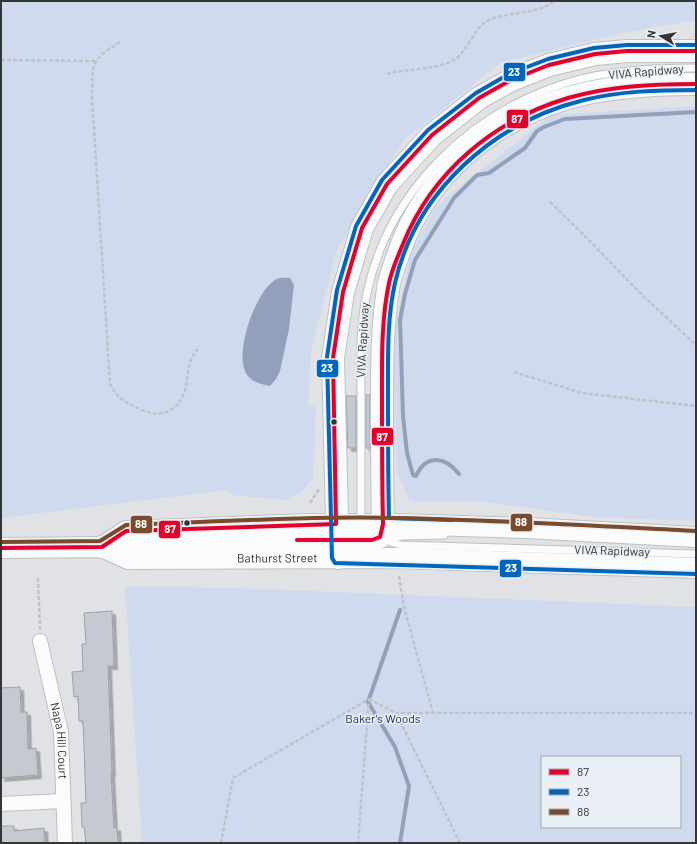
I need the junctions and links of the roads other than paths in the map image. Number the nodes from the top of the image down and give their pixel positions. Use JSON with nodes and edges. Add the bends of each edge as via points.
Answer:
{"nodes":[{"id":1,"x":696,"y":51,"type":"edge"},
{"id":2,"x":696,"y":68,"type":"edge"},
{"id":3,"x":696,"y":84,"type":"edge"},
{"id":4,"x":526,"y":528,"type":"junction"},
{"id":5,"x":375,"y":532,"type":"junction"},
{"id":6,"x":468,"y":534,"type":"dead end"},
{"id":7,"x":454,"y":535,"type":"dead end"},
{"id":8,"x":696,"y":537,"type":"edge"},
{"id":9,"x":337,"y":541,"type":"junction"},
{"id":10,"x":102,"y":547,"type":"joint"},
{"id":11,"x":1,"y":548,"type":"edge"},
{"id":12,"x":696,"y":554,"type":"edge"},
{"id":13,"x":696,"y":568,"type":"edge"},
{"id":14,"x":40,"y":641,"type":"road end"},
{"id":15,"x":63,"y":801,"type":"junction"},
{"id":16,"x":1,"y":804,"type":"edge"},
{"id":17,"x":65,"y":843,"type":"edge"}],
"edges":[{"from":1,"to":9,"type":"main road","via":[[627,51],[596,54],[549,65],[510,80],[479,98],[432,135],[387,184],[362,228],[343,292],[333,358]]},
{"from":2,"to":5,"type":"lane","name":"VIVA Rapidway","via":[[617,72],[573,81],[519,102],[472,131],[441,157],[412,190],[392,221],[377,258],[367,292],[362,327],[361,350]]},
{"from":3,"to":5,"type":"main road","via":[[606,90],[570,97],[536,109],[507,124],[463,156],[442,176],[419,207],[404,236],[389,281],[382,329]]},
{"from":4,"to":5,"type":"main road"},
{"from":4,"to":6,"type":"lane"},
{"from":4,"to":8,"type":"main road"},
{"from":5,"to":7,"type":"lane","via":[[402,536]]},
{"from":5,"to":9,"type":"main road"},
{"from":5,"to":12,"type":"lane","name":"VIVA Rapidway","via":[[401,546]]},
{"from":9,"to":10,"type":"main road","via":[[203,541]]},
{"from":9,"to":13,"type":"main road"},
{"from":10,"to":11,"type":"main road"},
{"from":14,"to":15,"type":"street","name":"Napa Hill Court","via":[[61,732]]},
{"from":15,"to":16,"type":"street"},
{"from":15,"to":17,"type":"street","name":"Napa Hill Court"}]}
